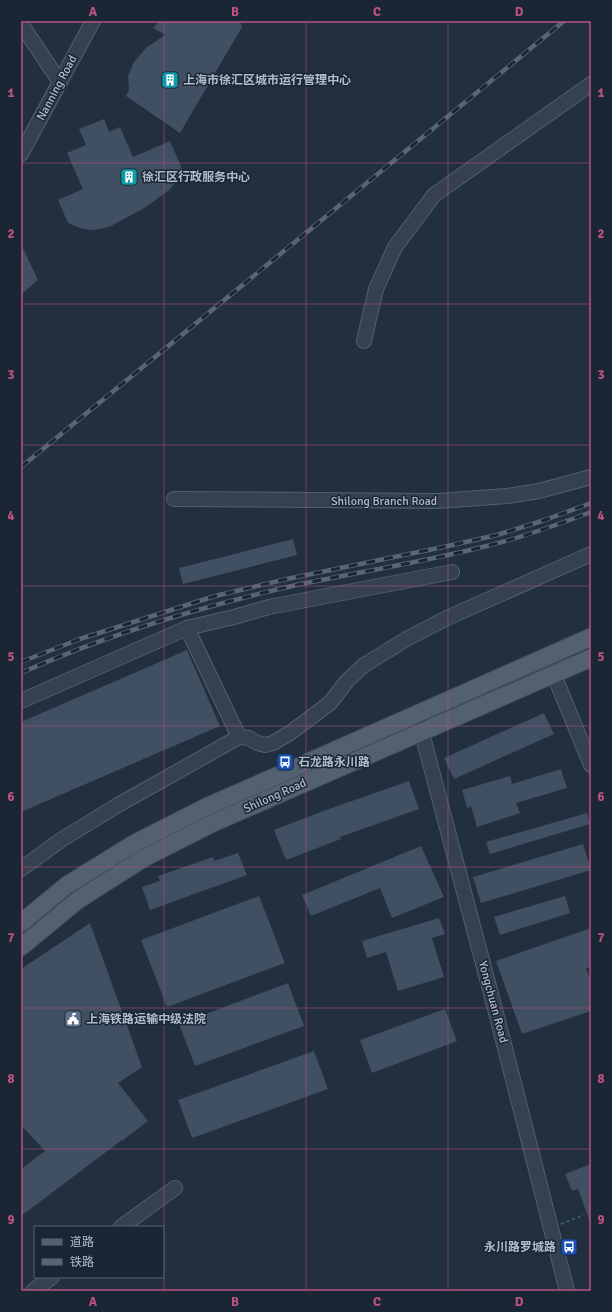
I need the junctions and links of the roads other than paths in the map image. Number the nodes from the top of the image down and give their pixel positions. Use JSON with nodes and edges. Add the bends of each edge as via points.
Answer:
{"nodes":[{"id":1,"x":93,"y":21,"type":"edge"},
{"id":2,"x":21,"y":24,"type":"edge"},
{"id":3,"x":60,"y":82,"type":"junction"},
{"id":4,"x":591,"y":84,"type":"edge"},
{"id":5,"x":21,"y":154,"type":"edge"},
{"id":6,"x":364,"y":341,"type":"dead end"},
{"id":7,"x":591,"y":476,"type":"edge"},
{"id":8,"x":174,"y":499,"type":"dead end"},
{"id":9,"x":591,"y":554,"type":"edge"},
{"id":10,"x":452,"y":572,"type":"dead end"},
{"id":11,"x":187,"y":628,"type":"junction"},
{"id":12,"x":591,"y":637,"type":"edge"},
{"id":13,"x":591,"y":658,"type":"edge"},
{"id":14,"x":554,"y":675,"type":"junction"},
{"id":15,"x":21,"y":702,"type":"edge"},
{"id":16,"x":416,"y":714,"type":"junction"},
{"id":17,"x":421,"y":731,"type":"junction"},
{"id":18,"x":239,"y":737,"type":"junction"},
{"id":19,"x":591,"y":765,"type":"edge"},
{"id":20,"x":21,"y":869,"type":"edge"},
{"id":21,"x":21,"y":923,"type":"edge"},
{"id":22,"x":21,"y":947,"type":"edge"},
{"id":23,"x":175,"y":1188,"type":"dead end"},
{"id":24,"x":122,"y":1226,"type":"edge"},
{"id":25,"x":51,"y":1278,"type":"edge"},
{"id":26,"x":33,"y":1291,"type":"edge"},
{"id":27,"x":567,"y":1291,"type":"edge"}],
"edges":[{"from":1,"to":3,"type":"street","name":"Nanning Road"},
{"from":2,"to":3,"type":"street"},
{"from":3,"to":5,"type":"street","name":"Nanning Road"},
{"from":4,"to":6,"type":"street","via":[[434,195],[395,246],[376,290]]},
{"from":7,"to":8,"type":"street","name":"Shilong Branch Road","via":[[539,491],[466,500]]},
{"from":9,"to":18,"type":"street","via":[[410,636],[364,665],[347,681],[330,703],[273,744],[265,745],[250,738]]},
{"from":10,"to":11,"type":"street","via":[[269,607]]},
{"from":11,"to":15,"type":"street"},
{"from":11,"to":18,"type":"street"},
{"from":12,"to":16,"type":"main road","name":"Shilong Road"},
{"from":13,"to":14,"type":"main road","name":"Shilong Road"},
{"from":14,"to":17,"type":"main road","name":"Shilong Road"},
{"from":14,"to":19,"type":"street"},
{"from":16,"to":17,"type":"street","name":"Yongchuan Road"},
{"from":16,"to":21,"type":"main road","name":"Shilong Road","via":[[208,806],[135,843],[68,886]]},
{"from":17,"to":22,"type":"main road","name":"Shilong Road","via":[[213,823],[144,858],[78,900]]},
{"from":17,"to":27,"type":"street","name":"Yongchuan Road","via":[[494,1002]]},
{"from":18,"to":20,"type":"street","via":[[118,805],[61,840]]},
{"from":23,"to":24,"type":"street"},
{"from":25,"to":26,"type":"street"}]}
